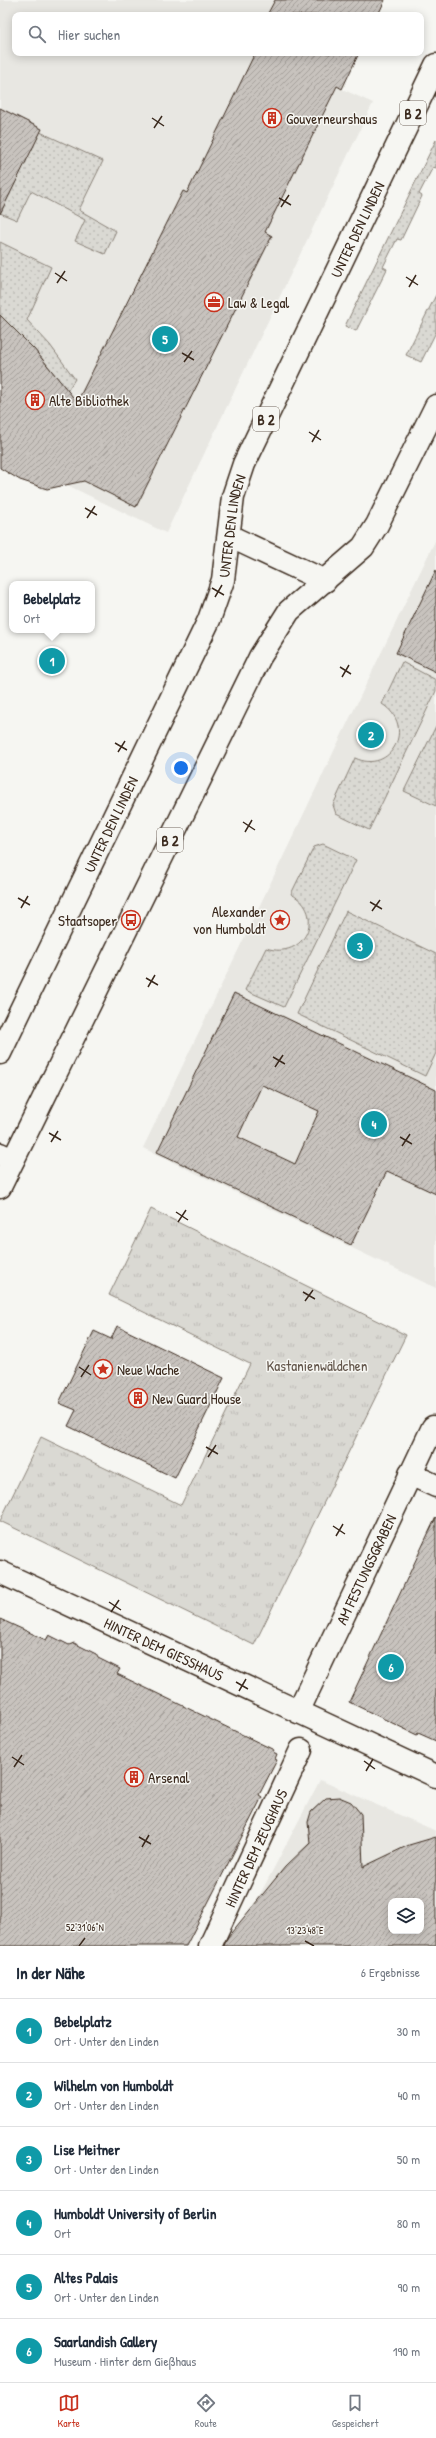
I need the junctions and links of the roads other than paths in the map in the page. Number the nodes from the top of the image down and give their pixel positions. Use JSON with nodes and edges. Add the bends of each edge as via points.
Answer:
{"nodes":[{"id":1,"x":436,"y":65,"type":"edge"},
{"id":2,"x":436,"y":406,"type":"edge"},
{"id":3,"x":431,"y":429,"type":"edge"},
{"id":4,"x":229,"y":536,"type":"junction"},
{"id":5,"x":325,"y":581,"type":"junction"},
{"id":6,"x":0,"y":1052,"type":"edge"},
{"id":7,"x":7,"y":1157,"type":"edge"},
{"id":8,"x":0,"y":1187,"type":"edge"},
{"id":9,"x":435,"y":1427,"type":"edge"},
{"id":10,"x":410,"y":1474,"type":"junction"},
{"id":11,"x":436,"y":1486,"type":"edge"},
{"id":12,"x":0,"y":1572,"type":"edge"},
{"id":13,"x":298,"y":1712,"type":"junction"},
{"id":14,"x":301,"y":1750,"type":"dead end"},
{"id":15,"x":436,"y":1776,"type":"edge"},
{"id":16,"x":210,"y":1946,"type":"edge"}],
"edges":[{"from":1,"to":4,"type":"main road","name":"UNTER DEN LINDEN","number":"B 2","via":[[244,464],[233,497]]},
{"from":2,"to":3,"type":"main road","number":"B 2"},
{"from":3,"to":5,"type":"main road","number":"B 2","via":[[372,534],[355,556]]},
{"from":4,"to":5,"type":"main road"},
{"from":4,"to":6,"type":"main road","name":"UNTER DEN LINDEN","number":"B 2","via":[[223,580],[209,620]]},
{"from":5,"to":7,"type":"main road","number":"B 2","via":[[289,611],[260,657]]},
{"from":7,"to":8,"type":"main road","number":"B 2"},
{"from":9,"to":10,"type":"main road","name":"AM FESTUNGSGRABEN"},
{"from":10,"to":11,"type":"main road"},
{"from":10,"to":13,"type":"main road","name":"AM FESTUNGSGRABEN"},
{"from":12,"to":13,"type":"main road","name":"HINTER DEM GIESSHAUS"},
{"from":13,"to":15,"type":"main road","name":"HINTER DEM GIESSHAUS"},
{"from":14,"to":16,"type":"main road","name":"HINTER DEM ZEUGHAUS"}]}
